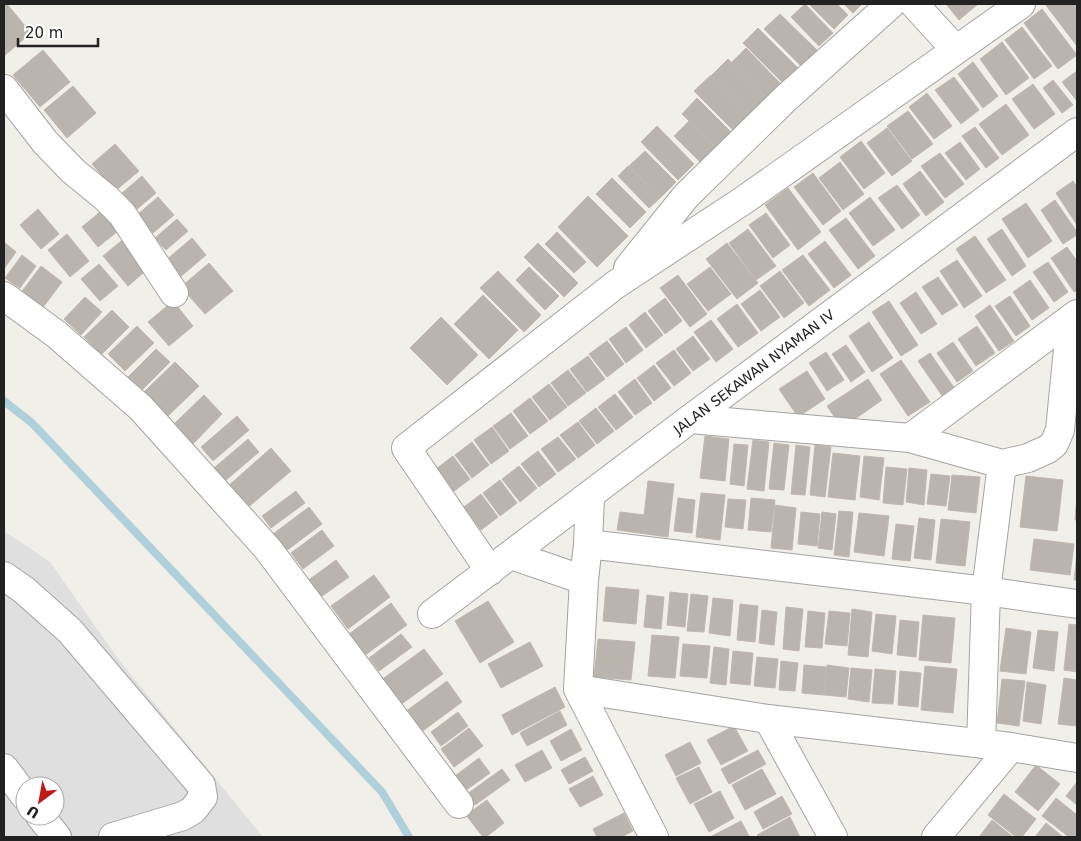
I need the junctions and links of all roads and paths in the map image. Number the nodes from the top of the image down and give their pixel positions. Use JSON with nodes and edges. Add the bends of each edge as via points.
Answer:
{"nodes":[{"id":1,"x":891,"y":4,"type":"edge"},
{"id":2,"x":914,"y":4,"type":"edge"},
{"id":3,"x":1020,"y":4,"type":"edge"},
{"id":4,"x":956,"y":50,"type":"junction"},
{"id":5,"x":4,"y":89,"type":"edge"},
{"id":6,"x":1077,"y":132,"type":"edge"},
{"id":7,"x":615,"y":285,"type":"junction"},
{"id":8,"x":174,"y":293,"type":"dead end"},
{"id":9,"x":4,"y":296,"type":"edge"},
{"id":10,"x":1074,"y":317,"type":"edge"},
{"id":11,"x":690,"y":419,"type":"junction"},
{"id":12,"x":910,"y":438,"type":"junction"},
{"id":13,"x":1002,"y":464,"type":"junction"},
{"id":14,"x":590,"y":496,"type":"junction"},
{"id":15,"x":588,"y":544,"type":"junction"},
{"id":16,"x":500,"y":563,"type":"junction"},
{"id":17,"x":4,"y":576,"type":"edge"},
{"id":18,"x":584,"y":580,"type":"junction"},
{"id":19,"x":986,"y":591,"type":"junction"},
{"id":20,"x":1077,"y":604,"type":"edge"},
{"id":21,"x":432,"y":614,"type":"dead end"},
{"id":22,"x":578,"y":688,"type":"junction"},
{"id":23,"x":768,"y":719,"type":"junction"},
{"id":24,"x":981,"y":744,"type":"junction"},
{"id":25,"x":1011,"y":747,"type":"junction"},
{"id":26,"x":1077,"y":758,"type":"edge"},
{"id":27,"x":4,"y":768,"type":"edge"},
{"id":28,"x":15,"y":783,"type":"edge"},
{"id":29,"x":459,"y":804,"type":"dead end"},
{"id":30,"x":48,"y":826,"type":"edge"},
{"id":31,"x":57,"y":837,"type":"edge"},
{"id":32,"x":113,"y":837,"type":"edge"},
{"id":33,"x":654,"y":837,"type":"edge"},
{"id":34,"x":833,"y":837,"type":"edge"},
{"id":35,"x":936,"y":837,"type":"edge"}],
"edges":[{"from":1,"to":7,"type":"street","via":[[686,196]]},
{"from":2,"to":4,"type":"street"},
{"from":3,"to":4,"type":"street"},
{"from":4,"to":7,"type":"street","via":[[744,200]]},
{"from":5,"to":8,"type":"street","via":[[45,142],[122,214]]},
{"from":6,"to":11,"type":"street","name":"JALAN SEKAWAN NYAMAN IV"},
{"from":7,"to":16,"type":"street","via":[[406,448]]},
{"from":9,"to":29,"type":"street","via":[[56,334],[141,408],[267,548]]},
{"from":10,"to":12,"type":"street"},
{"from":10,"to":13,"type":"street","via":[[1058,437],[1041,453]]},
{"from":11,"to":12,"type":"street"},
{"from":11,"to":14,"type":"street","name":"JALAN SEKAWAN NYAMAN IV"},
{"from":12,"to":13,"type":"street"},
{"from":13,"to":19,"type":"street"},
{"from":14,"to":15,"type":"street"},
{"from":14,"to":16,"type":"street","name":"JALAN SEKAWAN NYAMAN IV"},
{"from":15,"to":18,"type":"street"},
{"from":15,"to":19,"type":"street"},
{"from":16,"to":18,"type":"street"},
{"from":16,"to":21,"type":"street","name":"JALAN SEKAWAN NYAMAN IV"},
{"from":17,"to":32,"type":"street","via":[[70,631],[201,785],[203,797],[188,813]]},
{"from":18,"to":22,"type":"street"},
{"from":19,"to":20,"type":"street"},
{"from":19,"to":24,"type":"street"},
{"from":22,"to":23,"type":"street"},
{"from":22,"to":33,"type":"street"},
{"from":23,"to":24,"type":"street"},
{"from":23,"to":34,"type":"street"},
{"from":24,"to":25,"type":"street"},
{"from":25,"to":26,"type":"street"},
{"from":25,"to":35,"type":"street"},
{"from":27,"to":28,"type":"street"},
{"from":30,"to":31,"type":"street"}]}
